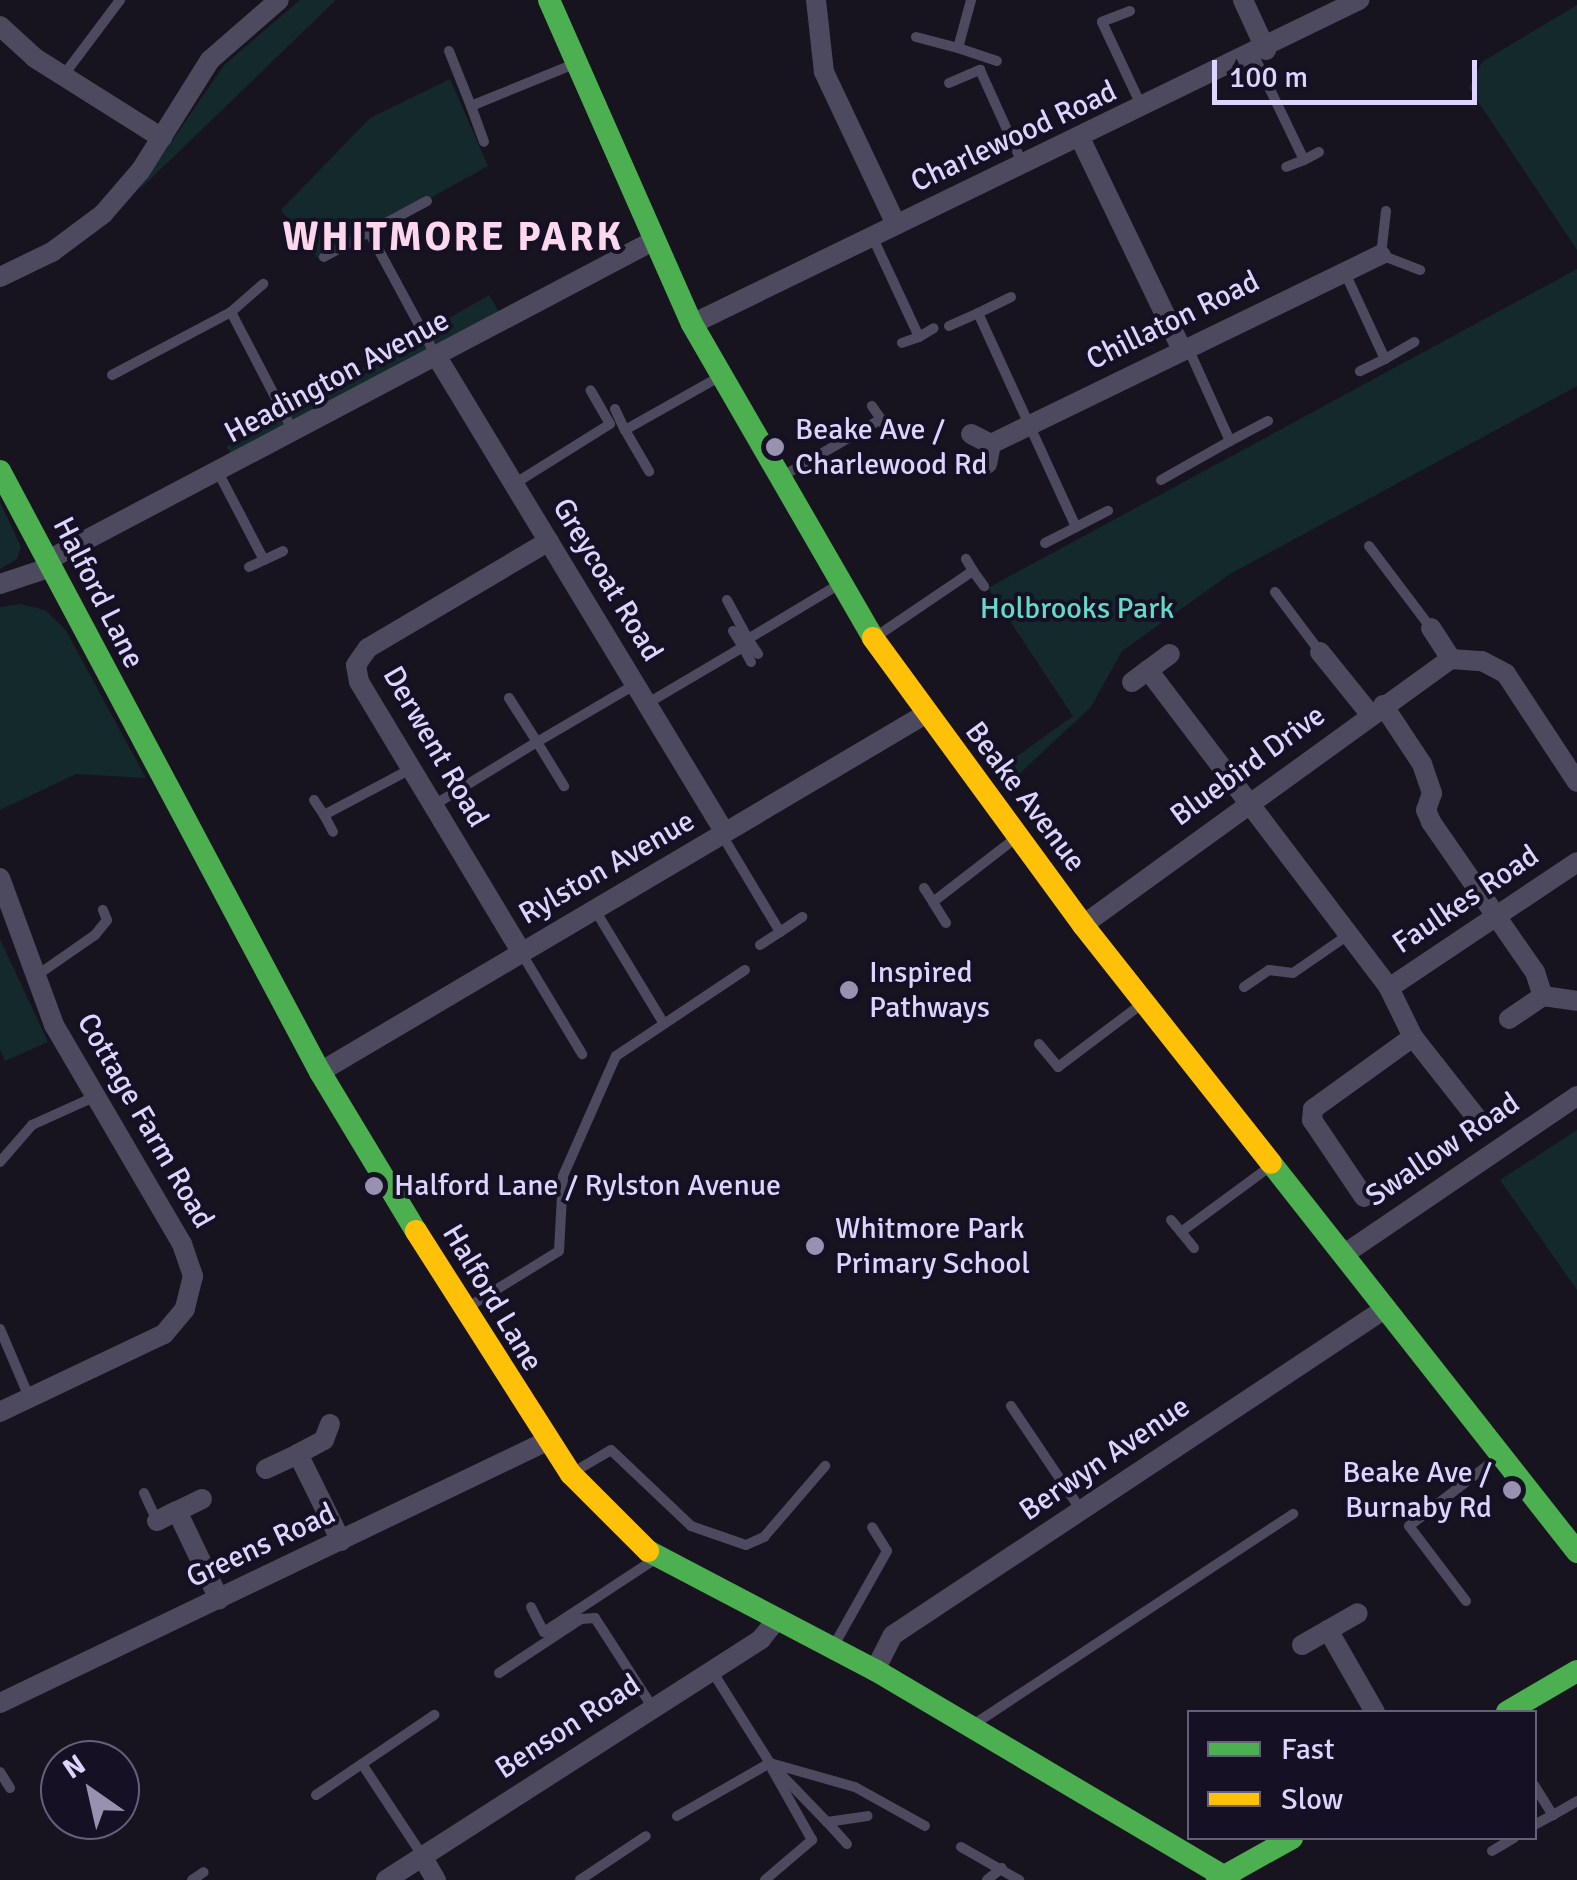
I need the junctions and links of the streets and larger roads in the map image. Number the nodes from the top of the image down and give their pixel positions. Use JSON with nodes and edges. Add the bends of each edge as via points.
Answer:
{"nodes":[{"id":1,"x":279,"y":0,"type":"edge"},
{"id":2,"x":549,"y":0,"type":"edge"},
{"id":3,"x":816,"y":0,"type":"edge"},
{"id":4,"x":1243,"y":0,"type":"edge"},
{"id":5,"x":1359,"y":0,"type":"edge"},
{"id":6,"x":0,"y":26,"type":"edge"},
{"id":7,"x":1260,"y":53,"type":"junction"},
{"id":8,"x":162,"y":138,"type":"junction"},
{"id":9,"x":1081,"y":140,"type":"junction"},
{"id":10,"x":896,"y":224,"type":"junction"},
{"id":11,"x":651,"y":242,"type":"junction"},
{"id":12,"x":1381,"y":255,"type":"road end"},
{"id":13,"x":0,"y":278,"type":"edge"},
{"id":14,"x":692,"y":324,"type":"junction"},
{"id":15,"x":1185,"y":348,"type":"junction"},
{"id":16,"x":437,"y":357,"type":"junction"},
{"id":17,"x":971,"y":434,"type":"dead end"},
{"id":18,"x":0,"y":470,"type":"edge"},
{"id":19,"x":549,"y":541,"type":"junction"},
{"id":20,"x":49,"y":563,"type":"junction"},
{"id":21,"x":0,"y":584,"type":"edge"},
{"id":22,"x":1432,"y":628,"type":"road end"},
{"id":23,"x":1320,"y":652,"type":"road end"},
{"id":24,"x":1170,"y":654,"type":"dead end"},
{"id":25,"x":1451,"y":659,"type":"junction"},
{"id":26,"x":1376,"y":709,"type":"junction"},
{"id":27,"x":924,"y":714,"type":"junction"},
{"id":28,"x":1577,"y":782,"type":"edge"},
{"id":29,"x":1246,"y":802,"type":"junction"},
{"id":30,"x":723,"y":834,"type":"junction"},
{"id":31,"x":1577,"y":862,"type":"edge"},
{"id":32,"x":0,"y":878,"type":"edge"},
{"id":33,"x":1496,"y":916,"type":"junction"},
{"id":34,"x":7,"y":919,"type":"edge"},
{"id":35,"x":1084,"y":924,"type":"junction"},
{"id":36,"x":522,"y":953,"type":"junction"},
{"id":37,"x":1389,"y":988,"type":"junction"},
{"id":38,"x":1544,"y":996,"type":"junction"},
{"id":39,"x":1577,"y":1001,"type":"edge"},
{"id":40,"x":1509,"y":1018,"type":"dead end"},
{"id":41,"x":1413,"y":1037,"type":"junction"},
{"id":42,"x":320,"y":1072,"type":"junction"},
{"id":43,"x":1577,"y":1096,"type":"edge"},
{"id":44,"x":1483,"y":1126,"type":"dead end"},
{"id":45,"x":1364,"y":1197,"type":"dead end"},
{"id":46,"x":1343,"y":1255,"type":"junction"},
{"id":47,"x":1382,"y":1310,"type":"junction"},
{"id":48,"x":2,"y":1411,"type":"edge"},
{"id":49,"x":330,"y":1424,"type":"dead end"},
{"id":50,"x":547,"y":1441,"type":"junction"},
{"id":51,"x":298,"y":1454,"type":"junction"},
{"id":52,"x":266,"y":1469,"type":"dead end"},
{"id":53,"x":202,"y":1499,"type":"dead end"},
{"id":54,"x":341,"y":1541,"type":"junction"},
{"id":55,"x":1577,"y":1552,"type":"edge"},
{"id":56,"x":219,"y":1599,"type":"junction"},
{"id":57,"x":1358,"y":1613,"type":"dead end"},
{"id":58,"x":777,"y":1619,"type":"junction"},
{"id":59,"x":1328,"y":1630,"type":"junction"},
{"id":60,"x":1302,"y":1645,"type":"dead end"},
{"id":61,"x":875,"y":1670,"type":"junction"},
{"id":62,"x":1577,"y":1671,"type":"edge"},
{"id":63,"x":0,"y":1703,"type":"edge"},
{"id":64,"x":1374,"y":1710,"type":"edge"},
{"id":65,"x":1510,"y":1710,"type":"edge"},
{"id":66,"x":1289,"y":1840,"type":"edge"},
{"id":67,"x":422,"y":1856,"type":"junction"},
{"id":68,"x":1223,"y":1879,"type":"edge"},
{"id":69,"x":386,"y":1880,"type":"edge"},
{"id":70,"x":436,"y":1880,"type":"edge"}],
"edges":[{"from":1,"to":8,"type":"street","via":[[210,60]]},
{"from":2,"to":11,"type":"street","name":"Beake Avenue"},
{"from":3,"to":10,"type":"street","via":[[824,72]]},
{"from":4,"to":7,"type":"street"},
{"from":5,"to":7,"type":"street","name":"Charlewood Road"},
{"from":6,"to":8,"type":"street","via":[[63,76]]},
{"from":7,"to":9,"type":"street","name":"Charlewood Road"},
{"from":8,"to":13,"type":"street","via":[[103,214],[52,252]]},
{"from":9,"to":10,"type":"street","name":"Charlewood Road"},
{"from":9,"to":15,"type":"street"},
{"from":10,"to":14,"type":"street","name":"Charlewood Road"},
{"from":11,"to":14,"type":"street","name":"Beake Avenue"},
{"from":11,"to":16,"type":"street","name":"Headington Avenue"},
{"from":12,"to":15,"type":"street","name":"Chillaton Road"},
{"from":14,"to":27,"type":"street","name":"Beake Avenue","via":[[776,480]]},
{"from":15,"to":17,"type":"street","name":"Chillaton Road","via":[[1030,424],[990,454]]},
{"from":16,"to":19,"type":"street","name":"Greycoat Road"},
{"from":16,"to":20,"type":"street","name":"Headington Avenue"},
{"from":18,"to":20,"type":"street","name":"Halford Lane"},
{"from":19,"to":30,"type":"street","name":"Greycoat Road"},
{"from":19,"to":36,"type":"street","name":"Derwent Road","via":[[360,656],[357,677]]},
{"from":20,"to":21,"type":"street","name":"Headington Avenue"},
{"from":20,"to":42,"type":"street","name":"Halford Lane"},
{"from":22,"to":25,"type":"street"},
{"from":23,"to":26,"type":"street"},
{"from":24,"to":29,"type":"street","via":[[1140,676]]},
{"from":25,"to":26,"type":"street","name":"Bluebird Drive"},
{"from":25,"to":28,"type":"street","via":[[1482,660],[1506,674]]},
{"from":26,"to":29,"type":"street","name":"Bluebird Drive"},
{"from":26,"to":33,"type":"street","via":[[1422,764],[1432,793],[1426,810],[1431,822]]},
{"from":27,"to":30,"type":"street","name":"Rylston Avenue"},
{"from":27,"to":35,"type":"street","name":"Beake Avenue"},
{"from":29,"to":35,"type":"street","name":"Bluebird Drive"},
{"from":29,"to":37,"type":"street"},
{"from":30,"to":36,"type":"street","name":"Rylston Avenue"},
{"from":31,"to":33,"type":"street","name":"Faulkes Road"},
{"from":32,"to":34,"type":"street","name":"Cottage Farm Road"},
{"from":33,"to":37,"type":"street","name":"Faulkes Road"},
{"from":33,"to":38,"type":"street","via":[[1536,972]]},
{"from":34,"to":48,"type":"street","name":"Cottage Farm Road","via":[[94,1097],[182,1244],[192,1288],[164,1334]]},
{"from":35,"to":46,"type":"street","name":"Beake Avenue"},
{"from":36,"to":42,"type":"street","name":"Rylston Avenue"},
{"from":37,"to":41,"type":"street"},
{"from":38,"to":39,"type":"street"},
{"from":38,"to":40,"type":"street"},
{"from":41,"to":44,"type":"street"},
{"from":41,"to":45,"type":"street","via":[[1312,1108],[1312,1120]]},
{"from":42,"to":50,"type":"street","name":"Halford Lane"},
{"from":43,"to":46,"type":"street","name":"Swallow Road"},
{"from":46,"to":47,"type":"street","name":"Beake Avenue"},
{"from":47,"to":55,"type":"street","name":"Beake Avenue"},
{"from":47,"to":61,"type":"street","name":"Berwyn Avenue","via":[[893,1635]]},
{"from":49,"to":51,"type":"street","via":[[324,1440]]},
{"from":50,"to":54,"type":"street","name":"Greens Road"},
{"from":50,"to":58,"type":"street","name":"Halford Lane","via":[[656,1558]]},
{"from":51,"to":52,"type":"street"},
{"from":51,"to":54,"type":"street"},
{"from":53,"to":56,"type":"street","via":[[167,1516]]},
{"from":54,"to":56,"type":"street","name":"Greens Road"},
{"from":56,"to":63,"type":"street","name":"Greens Road"},
{"from":57,"to":59,"type":"street"},
{"from":58,"to":61,"type":"street","name":"Halford Lane"},
{"from":58,"to":67,"type":"street","name":"Benson Road","via":[[761,1639]]},
{"from":59,"to":60,"type":"street"},
{"from":59,"to":64,"type":"street"},
{"from":61,"to":68,"type":"street","name":"Halford Lane"},
{"from":62,"to":65,"type":"street"},
{"from":66,"to":68,"type":"street"},
{"from":67,"to":69,"type":"street","name":"Benson Road"},
{"from":67,"to":70,"type":"street"}]}
